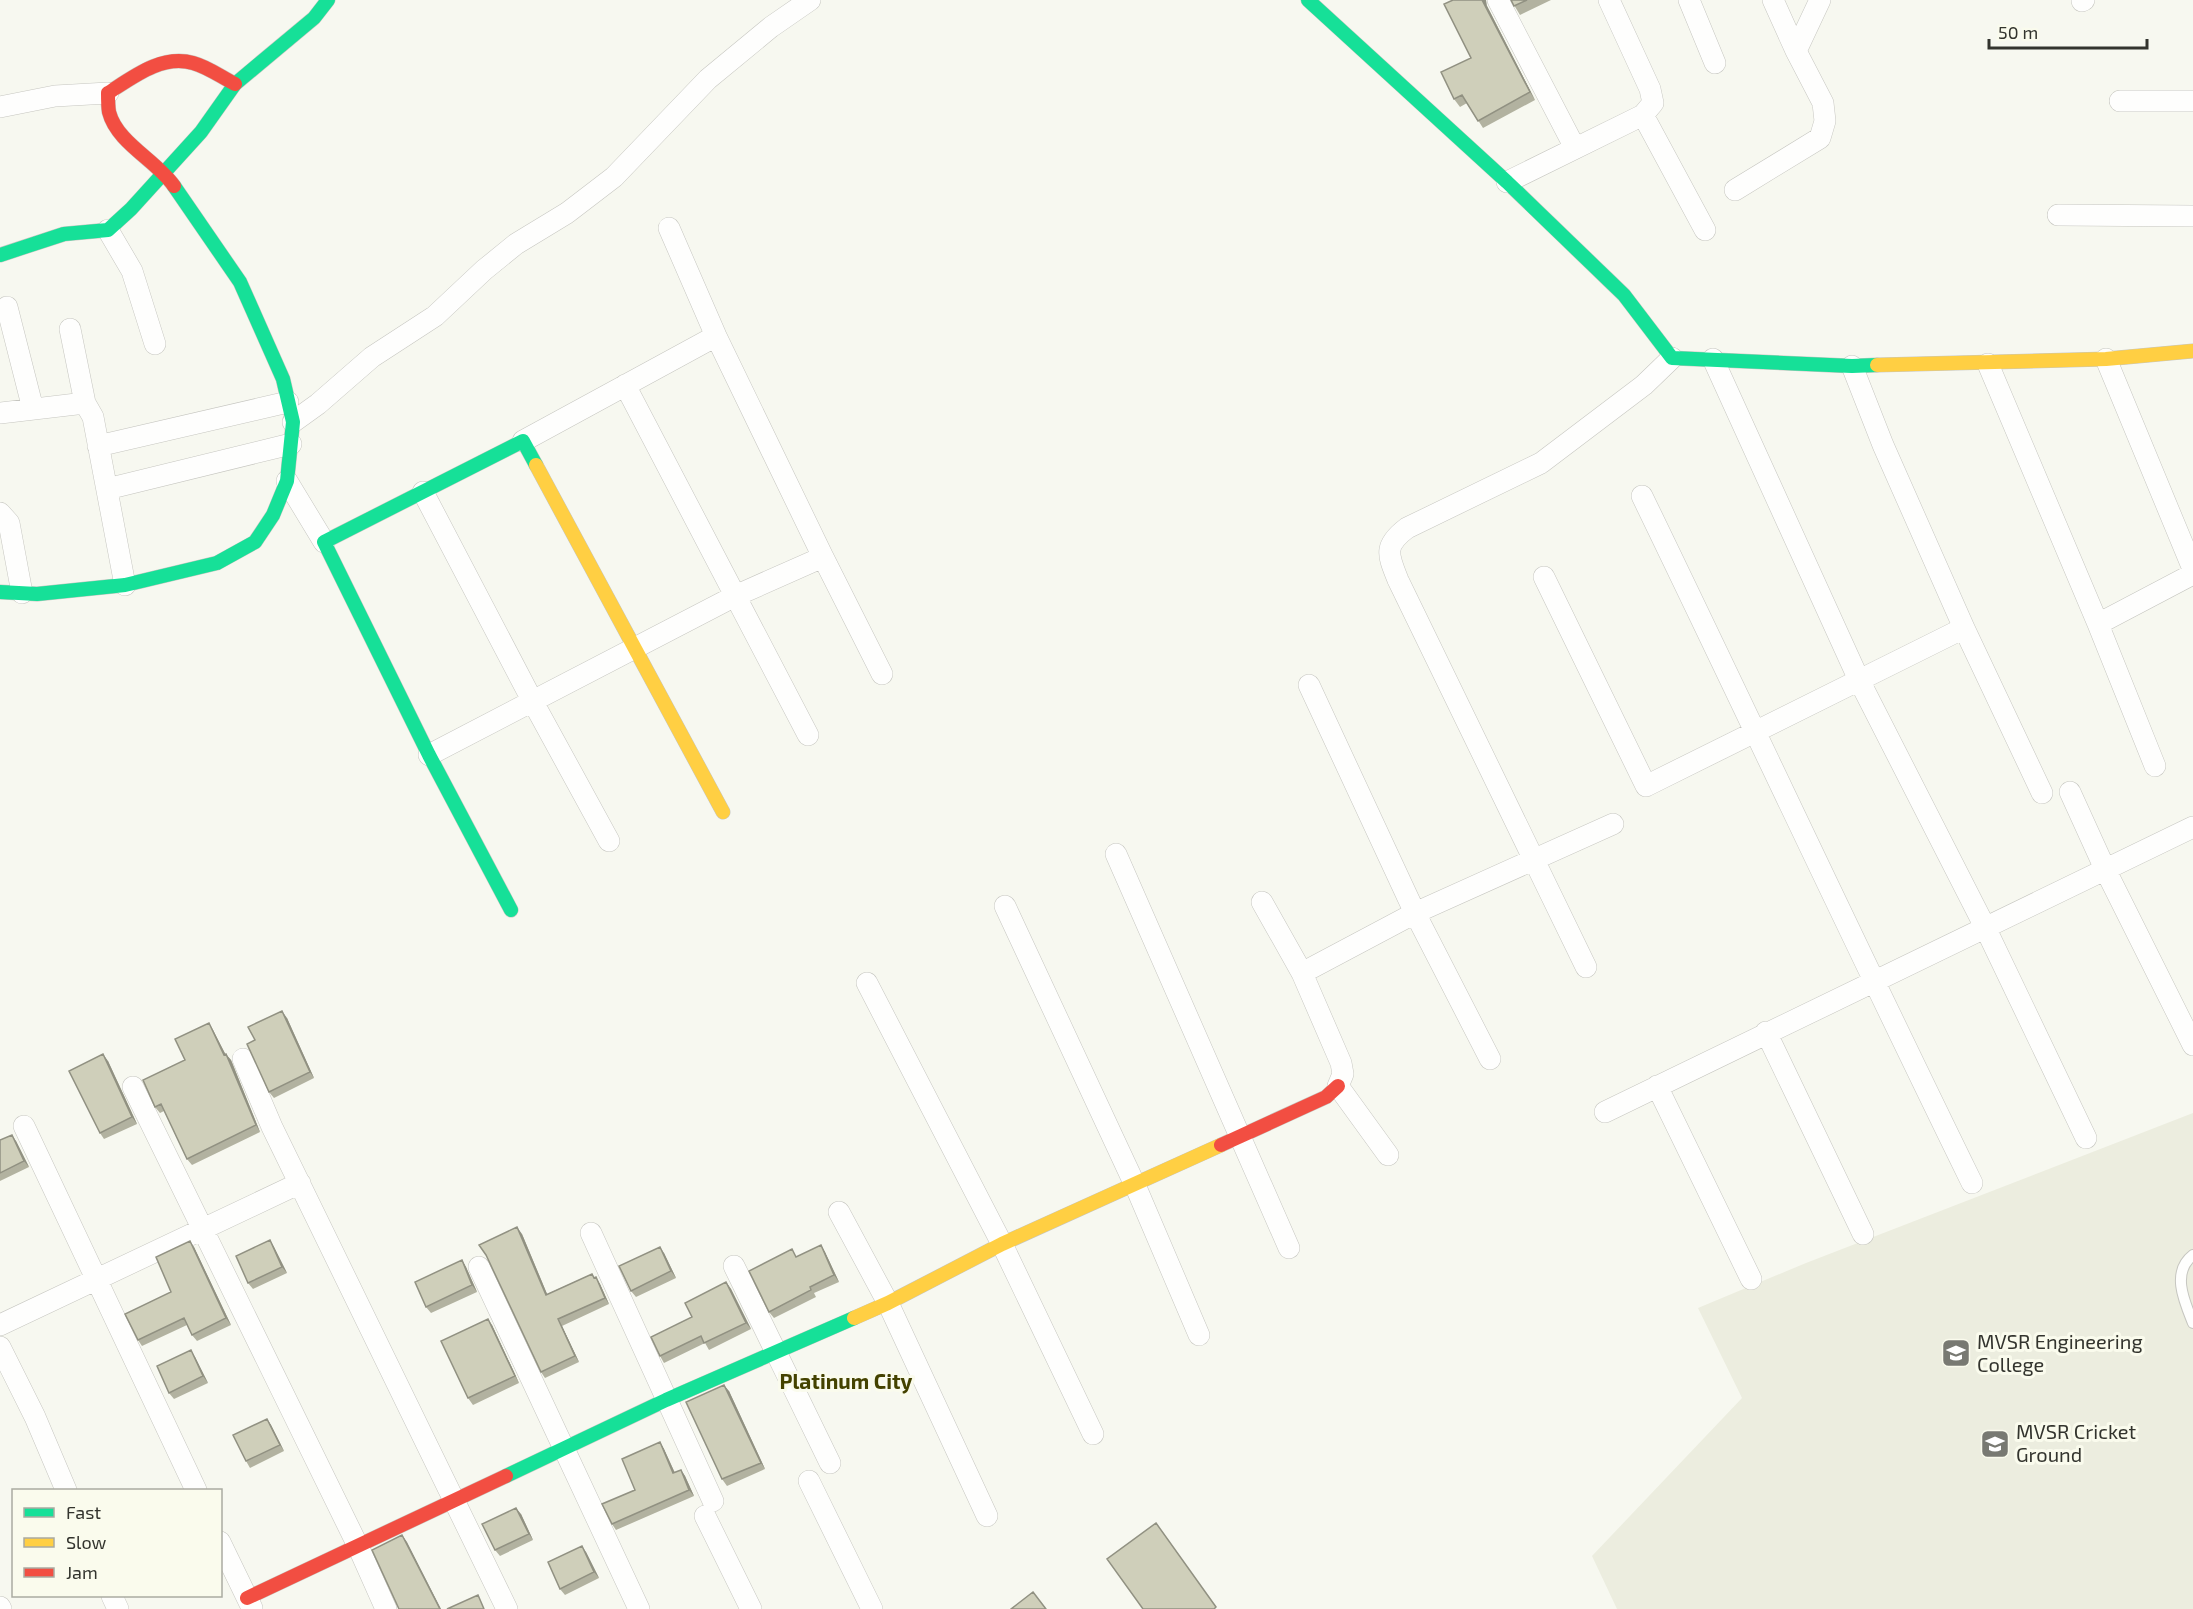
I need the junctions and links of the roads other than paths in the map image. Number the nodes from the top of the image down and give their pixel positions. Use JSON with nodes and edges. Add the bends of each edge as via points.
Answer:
{"nodes":[{"id":1,"x":328,"y":0,"type":"edge"},
{"id":2,"x":810,"y":0,"type":"edge"},
{"id":3,"x":1308,"y":0,"type":"edge"},
{"id":4,"x":1498,"y":0,"type":"edge"},
{"id":5,"x":1609,"y":0,"type":"edge"},
{"id":6,"x":1689,"y":0,"type":"edge"},
{"id":7,"x":1773,"y":0,"type":"edge"},
{"id":8,"x":1820,"y":0,"type":"edge"},
{"id":9,"x":1796,"y":51,"type":"junction"},
{"id":10,"x":1715,"y":63,"type":"dead end"},
{"id":11,"x":235,"y":84,"type":"junction"},
{"id":12,"x":108,"y":93,"type":"junction"},
{"id":13,"x":2120,"y":101,"type":"dead end"},
{"id":14,"x":2193,"y":101,"type":"edge"},
{"id":15,"x":0,"y":107,"type":"edge"},
{"id":16,"x":1643,"y":115,"type":"junction"},
{"id":17,"x":1575,"y":148,"type":"junction"},
{"id":18,"x":165,"y":172,"type":"junction"},
{"id":19,"x":1508,"y":182,"type":"junction"},
{"id":20,"x":1735,"y":190,"type":"dead end"},
{"id":21,"x":2058,"y":215,"type":"dead end"},
{"id":22,"x":2193,"y":216,"type":"edge"},
{"id":23,"x":669,"y":228,"type":"dead end"},
{"id":24,"x":108,"y":230,"type":"junction"},
{"id":25,"x":1705,"y":231,"type":"dead end"},
{"id":26,"x":0,"y":255,"type":"edge"},
{"id":27,"x":7,"y":307,"type":"dead end"},
{"id":28,"x":70,"y":328,"type":"dead end"},
{"id":29,"x":716,"y":336,"type":"junction"},
{"id":30,"x":155,"y":344,"type":"dead end"},
{"id":31,"x":2193,"y":351,"type":"edge"},
{"id":32,"x":1672,"y":358,"type":"junction"},
{"id":33,"x":2106,"y":359,"type":"junction"},
{"id":34,"x":1713,"y":360,"type":"junction"},
{"id":35,"x":1988,"y":364,"type":"junction"},
{"id":36,"x":1852,"y":366,"type":"junction"},
{"id":37,"x":625,"y":385,"type":"junction"},
{"id":38,"x":85,"y":403,"type":"junction"},
{"id":39,"x":33,"y":409,"type":"junction"},
{"id":40,"x":291,"y":412,"type":"junction"},
{"id":41,"x":0,"y":413,"type":"edge"},
{"id":42,"x":523,"y":441,"type":"junction"},
{"id":43,"x":291,"y":444,"type":"junction"},
{"id":44,"x":98,"y":446,"type":"junction"},
{"id":45,"x":287,"y":481,"type":"junction"},
{"id":46,"x":107,"y":489,"type":"junction"},
{"id":47,"x":423,"y":492,"type":"junction"},
{"id":48,"x":1642,"y":496,"type":"dead end"},
{"id":49,"x":0,"y":513,"type":"edge"},
{"id":50,"x":324,"y":542,"type":"junction"},
{"id":51,"x":823,"y":557,"type":"junction"},
{"id":52,"x":2193,"y":569,"type":"edge"},
{"id":53,"x":2193,"y":574,"type":"edge"},
{"id":54,"x":1544,"y":577,"type":"dead end"},
{"id":55,"x":126,"y":585,"type":"junction"},
{"id":56,"x":0,"y":592,"type":"edge"},
{"id":57,"x":22,"y":593,"type":"junction"},
{"id":58,"x":735,"y":596,"type":"junction"},
{"id":59,"x":2098,"y":624,"type":"junction"},
{"id":60,"x":1964,"y":628,"type":"junction"},
{"id":61,"x":634,"y":650,"type":"junction"},
{"id":62,"x":882,"y":674,"type":"dead end"},
{"id":63,"x":1859,"y":680,"type":"junction"},
{"id":64,"x":1309,"y":684,"type":"dead end"},
{"id":65,"x":533,"y":702,"type":"junction"},
{"id":66,"x":1756,"y":731,"type":"junction"},
{"id":67,"x":808,"y":735,"type":"dead end"},
{"id":68,"x":429,"y":755,"type":"junction"},
{"id":69,"x":2155,"y":766,"type":"dead end"},
{"id":70,"x":2070,"y":792,"type":"dead end"},
{"id":71,"x":2042,"y":793,"type":"dead end"},
{"id":72,"x":723,"y":812,"type":"dead end"},
{"id":73,"x":1613,"y":824,"type":"dead end"},
{"id":74,"x":2193,"y":827,"type":"edge"},
{"id":75,"x":609,"y":841,"type":"dead end"},
{"id":76,"x":1116,"y":854,"type":"dead end"},
{"id":77,"x":1534,"y":860,"type":"junction"},
{"id":78,"x":2105,"y":869,"type":"junction"},
{"id":79,"x":1263,"y":902,"type":"dead end"},
{"id":80,"x":1005,"y":906,"type":"dead end"},
{"id":81,"x":511,"y":910,"type":"dead end"},
{"id":82,"x":1415,"y":913,"type":"junction"},
{"id":83,"x":1985,"y":927,"type":"junction"},
{"id":84,"x":1586,"y":967,"type":"dead end"},
{"id":85,"x":1302,"y":973,"type":"junction"},
{"id":86,"x":1873,"y":981,"type":"junction"},
{"id":87,"x":867,"y":983,"type":"dead end"},
{"id":88,"x":1766,"y":1032,"type":"junction"},
{"id":89,"x":2193,"y":1045,"type":"edge"},
{"id":90,"x":243,"y":1059,"type":"dead end"},
{"id":91,"x":1490,"y":1059,"type":"dead end"},
{"id":92,"x":1338,"y":1086,"type":"junction"},
{"id":93,"x":1657,"y":1086,"type":"junction"},
{"id":94,"x":133,"y":1087,"type":"dead end"},
{"id":95,"x":1605,"y":1112,"type":"dead end"},
{"id":96,"x":24,"y":1126,"type":"dead end"},
{"id":97,"x":1238,"y":1136,"type":"junction"},
{"id":98,"x":2086,"y":1138,"type":"dead end"},
{"id":99,"x":1388,"y":1155,"type":"dead end"},
{"id":100,"x":300,"y":1183,"type":"junction"},
{"id":101,"x":1972,"y":1183,"type":"dead end"},
{"id":102,"x":1135,"y":1185,"type":"junction"},
{"id":103,"x":839,"y":1212,"type":"dead end"},
{"id":104,"x":202,"y":1228,"type":"junction"},
{"id":105,"x":591,"y":1233,"type":"dead end"},
{"id":106,"x":1863,"y":1234,"type":"dead end"},
{"id":107,"x":1002,"y":1244,"type":"junction"},
{"id":108,"x":1289,"y":1248,"type":"dead end"},
{"id":109,"x":2193,"y":1255,"type":"edge"},
{"id":110,"x":734,"y":1266,"type":"dead end"},
{"id":111,"x":479,"y":1267,"type":"dead end"},
{"id":112,"x":1751,"y":1279,"type":"dead end"},
{"id":113,"x":97,"y":1280,"type":"junction"},
{"id":114,"x":888,"y":1303,"type":"junction"},
{"id":115,"x":2193,"y":1323,"type":"edge"},
{"id":116,"x":0,"y":1325,"type":"edge"},
{"id":117,"x":1198,"y":1335,"type":"dead end"},
{"id":118,"x":0,"y":1347,"type":"edge"},
{"id":119,"x":776,"y":1353,"type":"junction"},
{"id":120,"x":666,"y":1400,"type":"junction"},
{"id":121,"x":1093,"y":1434,"type":"dead end"},
{"id":122,"x":565,"y":1448,"type":"junction"},
{"id":123,"x":831,"y":1463,"type":"dead end"},
{"id":124,"x":809,"y":1481,"type":"dead end"},
{"id":125,"x":65,"y":1489,"type":"edge"},
{"id":126,"x":195,"y":1489,"type":"edge"},
{"id":127,"x":454,"y":1499,"type":"junction"},
{"id":128,"x":987,"y":1516,"type":"dead end"},
{"id":129,"x":357,"y":1545,"type":"junction"},
{"id":130,"x":222,"y":1546,"type":"edge"},
{"id":131,"x":250,"y":1603,"type":"edge"},
{"id":132,"x":386,"y":1609,"type":"edge"},
{"id":133,"x":507,"y":1609,"type":"edge"},
{"id":134,"x":639,"y":1609,"type":"edge"},
{"id":135,"x":751,"y":1609,"type":"edge"},
{"id":136,"x":872,"y":1609,"type":"edge"}],
"edges":[{"from":1,"to":11,"type":"street","via":[[314,18]]},
{"from":2,"to":40,"type":"street","via":[[708,79],[614,177],[567,213],[516,244],[435,316],[372,357],[318,404]]},
{"from":3,"to":19,"type":"street"},
{"from":4,"to":17,"type":"street"},
{"from":5,"to":16,"type":"street","via":[[1650,89],[1653,103]]},
{"from":6,"to":10,"type":"street"},
{"from":7,"to":9,"type":"street"},
{"from":8,"to":9,"type":"street"},
{"from":9,"to":20,"type":"street","via":[[1823,103],[1825,121],[1820,138]]},
{"from":11,"to":12,"type":"street","via":[[193,63],[175,60],[160,63]]},
{"from":11,"to":18,"type":"street","via":[[201,132]]},
{"from":12,"to":15,"type":"street","via":[[55,96]]},
{"from":12,"to":18,"type":"street","via":[[108,112],[120,134]]},
{"from":13,"to":14,"type":"street"},
{"from":16,"to":17,"type":"street"},
{"from":16,"to":25,"type":"street"},
{"from":17,"to":19,"type":"street"},
{"from":18,"to":24,"type":"street"},
{"from":18,"to":40,"type":"street","via":[[240,282],[283,379]]},
{"from":19,"to":32,"type":"street","via":[[1624,295]]},
{"from":21,"to":22,"type":"street"},
{"from":23,"to":29,"type":"street"},
{"from":24,"to":26,"type":"street","via":[[64,234]]},
{"from":24,"to":30,"type":"street","via":[[132,271]]},
{"from":27,"to":39,"type":"street"},
{"from":28,"to":38,"type":"street"},
{"from":29,"to":37,"type":"street"},
{"from":29,"to":51,"type":"street"},
{"from":31,"to":33,"type":"street"},
{"from":32,"to":34,"type":"street"},
{"from":32,"to":77,"type":"street","via":[[1644,385],[1541,463],[1407,528],[1390,545],[1389,559],[1398,580]]},
{"from":33,"to":35,"type":"street"},
{"from":33,"to":52,"type":"street"},
{"from":34,"to":36,"type":"street"},
{"from":34,"to":63,"type":"street"},
{"from":35,"to":36,"type":"street"},
{"from":35,"to":59,"type":"street"},
{"from":36,"to":60,"type":"street"},
{"from":37,"to":42,"type":"street"},
{"from":37,"to":58,"type":"street"},
{"from":38,"to":39,"type":"street"},
{"from":38,"to":44,"type":"street","via":[[93,417]]},
{"from":39,"to":41,"type":"street"},
{"from":40,"to":43,"type":"street"},
{"from":40,"to":44,"type":"street"},
{"from":42,"to":47,"type":"street"},
{"from":42,"to":61,"type":"street"},
{"from":43,"to":45,"type":"street"},
{"from":43,"to":46,"type":"street"},
{"from":44,"to":46,"type":"street"},
{"from":45,"to":50,"type":"street"},
{"from":45,"to":55,"type":"street","via":[[273,515],[255,542],[217,563]]},
{"from":46,"to":55,"type":"street"},
{"from":47,"to":50,"type":"street"},
{"from":47,"to":65,"type":"street"},
{"from":48,"to":66,"type":"street"},
{"from":49,"to":57,"type":"street","via":[[9,523]]},
{"from":50,"to":68,"type":"street"},
{"from":51,"to":58,"type":"street"},
{"from":51,"to":62,"type":"street"},
{"from":53,"to":59,"type":"street"},
{"from":54,"to":66,"type":"street","via":[[1646,786]]},
{"from":55,"to":57,"type":"street"},
{"from":56,"to":57,"type":"street"},
{"from":58,"to":61,"type":"street"},
{"from":58,"to":67,"type":"street"},
{"from":59,"to":69,"type":"street"},
{"from":60,"to":63,"type":"street"},
{"from":60,"to":71,"type":"street"},
{"from":61,"to":65,"type":"street"},
{"from":61,"to":72,"type":"street"},
{"from":63,"to":66,"type":"street"},
{"from":63,"to":83,"type":"street"},
{"from":64,"to":82,"type":"street"},
{"from":65,"to":68,"type":"street"},
{"from":65,"to":75,"type":"street"},
{"from":66,"to":86,"type":"street"},
{"from":68,"to":81,"type":"street"},
{"from":70,"to":78,"type":"street"},
{"from":73,"to":77,"type":"street"},
{"from":74,"to":78,"type":"street"},
{"from":76,"to":97,"type":"street"},
{"from":77,"to":82,"type":"street"},
{"from":77,"to":84,"type":"street"},
{"from":78,"to":83,"type":"street"},
{"from":78,"to":89,"type":"street"},
{"from":79,"to":85,"type":"street"},
{"from":80,"to":102,"type":"street"},
{"from":82,"to":85,"type":"street"},
{"from":82,"to":91,"type":"street"},
{"from":83,"to":86,"type":"street"},
{"from":83,"to":98,"type":"street"},
{"from":85,"to":92,"type":"street","via":[[1341,1063],[1343,1074]]},
{"from":86,"to":88,"type":"street"},
{"from":86,"to":101,"type":"street"},
{"from":87,"to":107,"type":"street"},
{"from":88,"to":93,"type":"street"},
{"from":88,"to":106,"type":"street"},
{"from":90,"to":100,"type":"street"},
{"from":92,"to":97,"type":"street","via":[[1326,1097]]},
{"from":92,"to":99,"type":"street"},
{"from":93,"to":95,"type":"street"},
{"from":93,"to":112,"type":"street"},
{"from":94,"to":104,"type":"street"},
{"from":96,"to":113,"type":"street"},
{"from":97,"to":102,"type":"street"},
{"from":97,"to":108,"type":"street"},
{"from":100,"to":104,"type":"street"},
{"from":100,"to":127,"type":"street"},
{"from":102,"to":107,"type":"street"},
{"from":102,"to":117,"type":"street"},
{"from":103,"to":114,"type":"street"},
{"from":104,"to":113,"type":"street"},
{"from":104,"to":129,"type":"street"},
{"from":105,"to":120,"type":"street"},
{"from":107,"to":114,"type":"street"},
{"from":107,"to":121,"type":"street"},
{"from":109,"to":115,"type":"lane","via":[[2185,1261],[2180,1278]]},
{"from":110,"to":119,"type":"street"},
{"from":111,"to":122,"type":"street"},
{"from":113,"to":116,"type":"street"},
{"from":113,"to":126,"type":"street"},
{"from":114,"to":119,"type":"street"},
{"from":114,"to":128,"type":"street"},
{"from":118,"to":125,"type":"street"},
{"from":119,"to":120,"type":"street"},
{"from":119,"to":123,"type":"street"},
{"from":120,"to":122,"type":"street"},
{"from":120,"to":135,"type":"street"},
{"from":122,"to":127,"type":"street"},
{"from":122,"to":134,"type":"street"},
{"from":124,"to":136,"type":"street"},
{"from":127,"to":129,"type":"street"},
{"from":127,"to":133,"type":"street"},
{"from":129,"to":131,"type":"street"},
{"from":129,"to":132,"type":"street"},
{"from":130,"to":131,"type":"street"}]}
